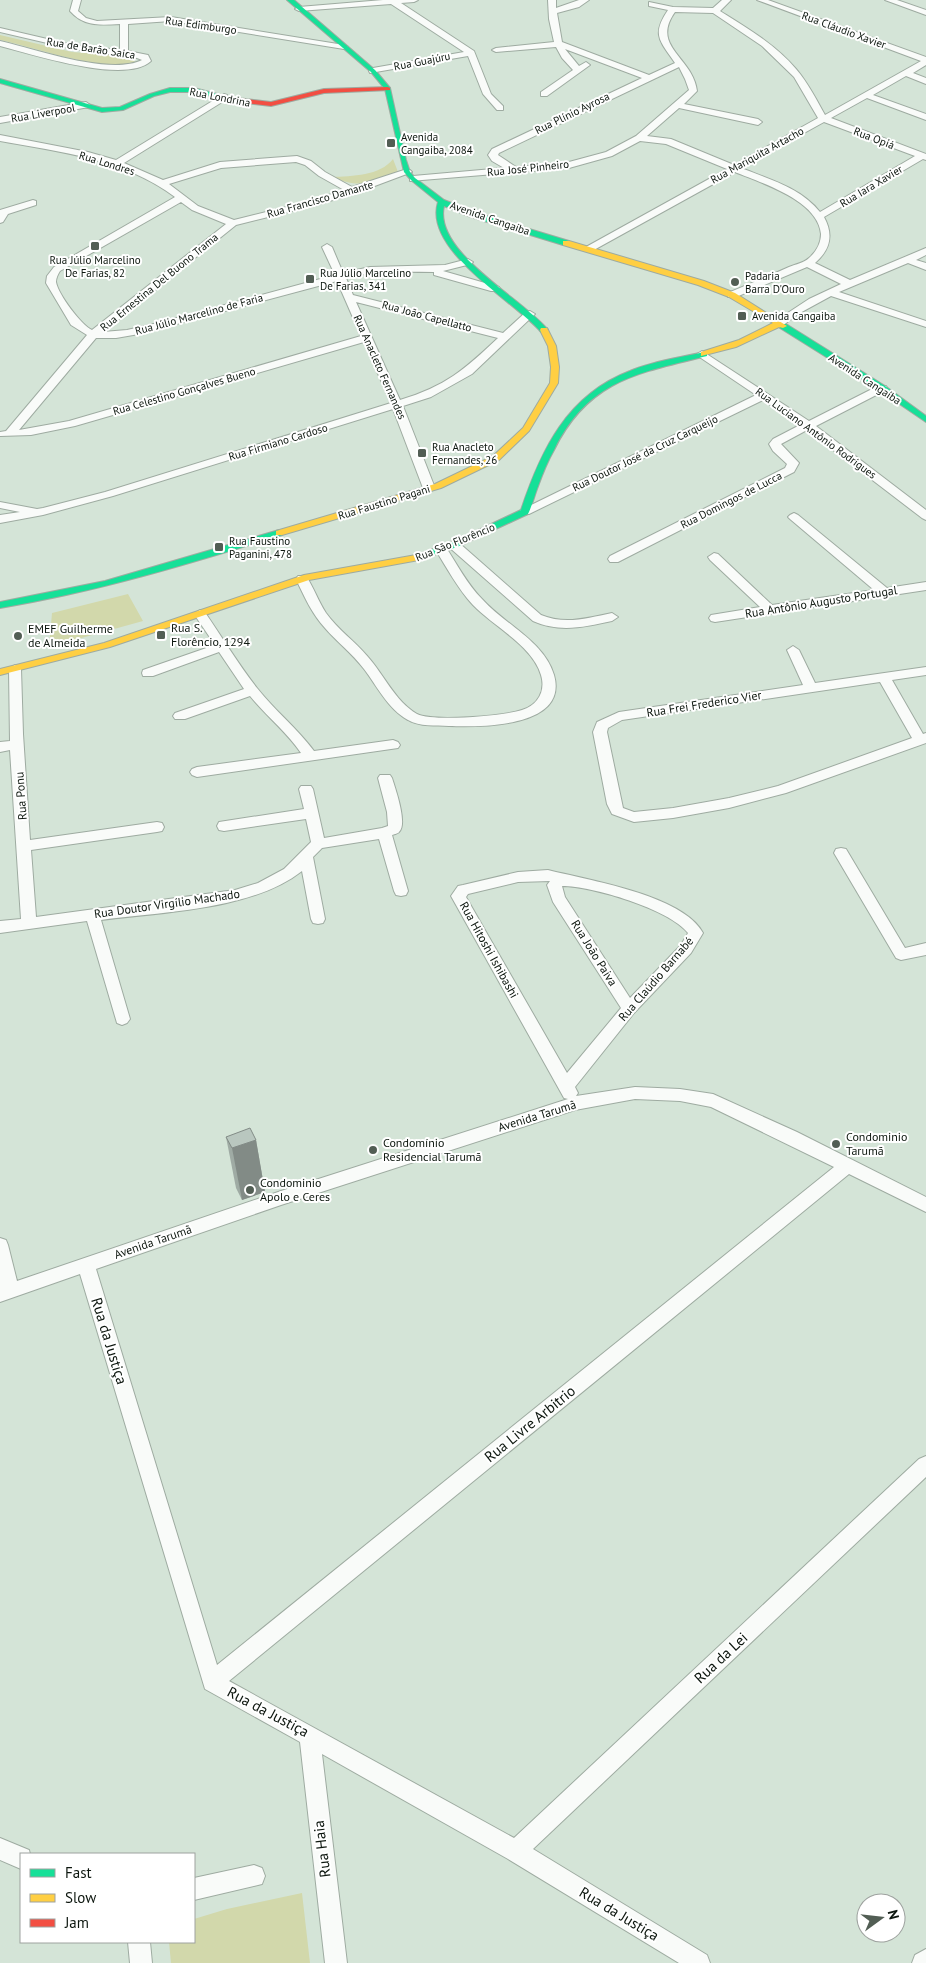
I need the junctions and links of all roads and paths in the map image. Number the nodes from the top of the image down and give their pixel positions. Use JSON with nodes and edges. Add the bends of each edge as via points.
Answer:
{"nodes":[{"id":1,"x":77,"y":0,"type":"edge"},
{"id":2,"x":290,"y":0,"type":"edge"},
{"id":3,"x":414,"y":0,"type":"edge"},
{"id":4,"x":552,"y":0,"type":"edge"},
{"id":5,"x":585,"y":0,"type":"edge"},
{"id":6,"x":727,"y":0,"type":"edge"},
{"id":7,"x":761,"y":0,"type":"edge"},
{"id":8,"x":889,"y":0,"type":"edge"},
{"id":9,"x":393,"y":2,"type":"junction"},
{"id":10,"x":652,"y":4,"type":"dead end"},
{"id":11,"x":673,"y":8,"type":"junction"},
{"id":12,"x":299,"y":9,"type":"junction"},
{"id":13,"x":715,"y":11,"type":"junction"},
{"id":14,"x":553,"y":12,"type":"junction"},
{"id":15,"x":926,"y":12,"type":"edge"},
{"id":16,"x":124,"y":22,"type":"junction"},
{"id":17,"x":0,"y":30,"type":"edge"},
{"id":18,"x":0,"y":43,"type":"edge"},
{"id":19,"x":559,"y":44,"type":"junction"},
{"id":20,"x":344,"y":47,"type":"junction"},
{"id":21,"x":496,"y":50,"type":"dead end"},
{"id":22,"x":124,"y":53,"type":"junction"},
{"id":23,"x":471,"y":53,"type":"junction"},
{"id":24,"x":597,"y":57,"type":"junction"},
{"id":25,"x":926,"y":61,"type":"edge"},
{"id":26,"x":679,"y":64,"type":"junction"},
{"id":27,"x":579,"y":70,"type":"junction"},
{"id":28,"x":374,"y":71,"type":"junction"},
{"id":29,"x":905,"y":73,"type":"junction"},
{"id":30,"x":647,"y":77,"type":"junction"},
{"id":31,"x":0,"y":81,"type":"edge"},
{"id":32,"x":926,"y":81,"type":"edge"},
{"id":33,"x":388,"y":89,"type":"junction"},
{"id":34,"x":544,"y":94,"type":"dead end"},
{"id":35,"x":866,"y":95,"type":"junction"},
{"id":36,"x":224,"y":97,"type":"junction"},
{"id":37,"x":86,"y":105,"type":"junction"},
{"id":38,"x":677,"y":105,"type":"junction"},
{"id":39,"x":500,"y":108,"type":"dead end"},
{"id":40,"x":926,"y":117,"type":"edge"},
{"id":41,"x":822,"y":118,"type":"junction"},
{"id":42,"x":0,"y":120,"type":"edge"},
{"id":43,"x":758,"y":122,"type":"dead end"},
{"id":44,"x":0,"y":138,"type":"edge"},
{"id":45,"x":639,"y":138,"type":"junction"},
{"id":46,"x":924,"y":157,"type":"edge"},
{"id":47,"x":117,"y":163,"type":"junction"},
{"id":48,"x":734,"y":168,"type":"junction"},
{"id":49,"x":514,"y":170,"type":"junction"},
{"id":50,"x":410,"y":176,"type":"junction"},
{"id":51,"x":162,"y":184,"type":"junction"},
{"id":52,"x":353,"y":190,"type":"junction"},
{"id":53,"x":180,"y":198,"type":"junction"},
{"id":54,"x":442,"y":201,"type":"junction"},
{"id":55,"x":33,"y":203,"type":"dead end"},
{"id":56,"x":462,"y":210,"type":"junction"},
{"id":57,"x":1,"y":214,"type":"edge"},
{"id":58,"x":820,"y":216,"type":"junction"},
{"id":59,"x":233,"y":223,"type":"junction"},
{"id":60,"x":454,"y":242,"type":"junction"},
{"id":61,"x":327,"y":247,"type":"dead end"},
{"id":62,"x":589,"y":249,"type":"junction"},
{"id":63,"x":926,"y":250,"type":"edge"},
{"id":64,"x":909,"y":260,"type":"junction"},
{"id":65,"x":468,"y":262,"type":"junction"},
{"id":66,"x":807,"y":263,"type":"junction"},
{"id":67,"x":926,"y":267,"type":"edge"},
{"id":68,"x":407,"y":268,"type":"junction"},
{"id":69,"x":340,"y":276,"type":"junction"},
{"id":70,"x":850,"y":284,"type":"junction"},
{"id":71,"x":495,"y":289,"type":"junction"},
{"id":72,"x":830,"y":292,"type":"junction"},
{"id":73,"x":732,"y":295,"type":"junction"},
{"id":74,"x":349,"y":297,"type":"junction"},
{"id":75,"x":530,"y":314,"type":"junction"},
{"id":76,"x":778,"y":324,"type":"junction"},
{"id":77,"x":926,"y":324,"type":"edge"},
{"id":78,"x":93,"y":335,"type":"junction"},
{"id":79,"x":505,"y":337,"type":"junction"},
{"id":80,"x":366,"y":338,"type":"junction"},
{"id":81,"x":702,"y":354,"type":"junction"},
{"id":82,"x":882,"y":388,"type":"junction"},
{"id":83,"x":764,"y":395,"type":"junction"},
{"id":84,"x":397,"y":405,"type":"junction"},
{"id":85,"x":545,"y":417,"type":"junction"},
{"id":86,"x":926,"y":420,"type":"edge"},
{"id":87,"x":563,"y":424,"type":"junction"},
{"id":88,"x":808,"y":425,"type":"junction"},
{"id":89,"x":5,"y":434,"type":"edge"},
{"id":90,"x":515,"y":440,"type":"junction"},
{"id":91,"x":550,"y":444,"type":"junction"},
{"id":92,"x":429,"y":488,"type":"junction"},
{"id":93,"x":0,"y":505,"type":"edge"},
{"id":94,"x":43,"y":512,"type":"junction"},
{"id":95,"x":525,"y":512,"type":"junction"},
{"id":96,"x":926,"y":516,"type":"edge"},
{"id":97,"x":794,"y":517,"type":"dead end"},
{"id":98,"x":0,"y":519,"type":"edge"},
{"id":99,"x":454,"y":545,"type":"junction"},
{"id":100,"x":441,"y":550,"type":"junction"},
{"id":101,"x":714,"y":557,"type":"dead end"},
{"id":102,"x":614,"y":559,"type":"dead end"},
{"id":103,"x":302,"y":579,"type":"junction"},
{"id":104,"x":926,"y":586,"type":"edge"},
{"id":105,"x":885,"y":593,"type":"junction"},
{"id":106,"x":0,"y":605,"type":"edge"},
{"id":107,"x":770,"y":610,"type":"junction"},
{"id":108,"x":200,"y":614,"type":"junction"},
{"id":109,"x":612,"y":616,"type":"dead end"},
{"id":110,"x":715,"y":618,"type":"dead end"},
{"id":111,"x":222,"y":647,"type":"junction"},
{"id":112,"x":793,"y":650,"type":"dead end"},
{"id":113,"x":14,"y":669,"type":"junction"},
{"id":114,"x":926,"y":670,"type":"edge"},
{"id":115,"x":0,"y":672,"type":"edge"},
{"id":116,"x":148,"y":673,"type":"dead end"},
{"id":117,"x":884,"y":677,"type":"junction"},
{"id":118,"x":811,"y":687,"type":"junction"},
{"id":119,"x":252,"y":691,"type":"junction"},
{"id":120,"x":180,"y":716,"type":"dead end"},
{"id":121,"x":923,"y":739,"type":"edge"},
{"id":122,"x":17,"y":745,"type":"junction"},
{"id":123,"x":393,"y":746,"type":"dead end"},
{"id":124,"x":0,"y":748,"type":"edge"},
{"id":125,"x":311,"y":757,"type":"junction"},
{"id":126,"x":197,"y":772,"type":"dead end"},
{"id":127,"x":385,"y":778,"type":"dead end"},
{"id":128,"x":306,"y":789,"type":"dead end"},
{"id":129,"x":311,"y":813,"type":"junction"},
{"id":130,"x":224,"y":826,"type":"dead end"},
{"id":131,"x":157,"y":827,"type":"dead end"},
{"id":132,"x":384,"y":833,"type":"junction"},
{"id":133,"x":318,"y":844,"type":"junction"},
{"id":134,"x":24,"y":846,"type":"junction"},
{"id":135,"x":841,"y":853,"type":"dead end"},
{"id":136,"x":306,"y":856,"type":"junction"},
{"id":137,"x":567,"y":880,"type":"junction"},
{"id":138,"x":401,"y":891,"type":"dead end"},
{"id":139,"x":92,"y":915,"type":"junction"},
{"id":140,"x":318,"y":920,"type":"dead end"},
{"id":141,"x":29,"y":923,"type":"junction"},
{"id":142,"x":0,"y":927,"type":"edge"},
{"id":143,"x":926,"y":949,"type":"edge"},
{"id":144,"x":629,"y":1009,"type":"junction"},
{"id":145,"x":122,"y":1019,"type":"dead end"},
{"id":146,"x":566,"y":1086,"type":"junction"},
{"id":147,"x":575,"y":1103,"type":"junction"},
{"id":148,"x":847,"y":1166,"type":"junction"},
{"id":149,"x":926,"y":1205,"type":"edge"},
{"id":150,"x":0,"y":1245,"type":"edge"},
{"id":151,"x":86,"y":1265,"type":"junction"},
{"id":152,"x":5,"y":1292,"type":"edge"},
{"id":153,"x":926,"y":1465,"type":"edge"},
{"id":154,"x":212,"y":1682,"type":"junction"},
{"id":155,"x":310,"y":1735,"type":"junction"},
{"id":156,"x":0,"y":1849,"type":"edge"},
{"id":157,"x":516,"y":1851,"type":"junction"},
{"id":158,"x":20,"y":1858,"type":"edge"},
{"id":159,"x":254,"y":1876,"type":"dead end"},
{"id":160,"x":195,"y":1889,"type":"edge"},
{"id":161,"x":138,"y":1943,"type":"edge"},
{"id":162,"x":926,"y":1960,"type":"edge"},
{"id":163,"x":141,"y":1963,"type":"edge"},
{"id":164,"x":336,"y":1963,"type":"edge"},
{"id":165,"x":699,"y":1963,"type":"edge"},
{"id":166,"x":923,"y":1963,"type":"edge"}],
"edges":[{"from":1,"to":16,"type":"street","name":"Rua Edimburgo","via":[[74,11],[83,20]]},
{"from":2,"to":12,"type":"street"},
{"from":3,"to":9,"type":"street"},
{"from":4,"to":14,"type":"street"},
{"from":5,"to":14,"type":"street"},
{"from":6,"to":13,"type":"street"},
{"from":7,"to":25,"type":"street","name":"Rua Cláudio Xavier"},
{"from":8,"to":15,"type":"street"},
{"from":9,"to":12,"type":"street"},
{"from":9,"to":23,"type":"street"},
{"from":10,"to":11,"type":"street"},
{"from":11,"to":13,"type":"street"},
{"from":11,"to":26,"type":"street","name":"Rua José Pinheiro","via":[[661,30]]},
{"from":12,"to":20,"type":"street"},
{"from":13,"to":41,"type":"street","via":[[761,42],[791,68]]},
{"from":14,"to":19,"type":"street"},
{"from":16,"to":20,"type":"street","name":"Rua Edimburgo","via":[[171,19]]},
{"from":16,"to":22,"type":"street"},
{"from":17,"to":22,"type":"street","name":"Rua de Barão Saica","via":[[78,48]]},
{"from":18,"to":22,"type":"street","name":"Rua de Barão Saica","via":[[118,69],[148,62]]},
{"from":19,"to":21,"type":"street"},
{"from":19,"to":24,"type":"street"},
{"from":19,"to":27,"type":"street","via":[[567,60]]},
{"from":20,"to":28,"type":"street"},
{"from":23,"to":28,"type":"street","name":"Rua Guajúru"},
{"from":23,"to":39,"type":"street","via":[[490,100]]},
{"from":24,"to":27,"type":"street"},
{"from":24,"to":30,"type":"street"},
{"from":25,"to":29,"type":"street","name":"Rua Mariquita Artacho"},
{"from":26,"to":30,"type":"street","name":"Rua Plínio Ayrosa"},
{"from":26,"to":38,"type":"street","name":"Rua José Pinheiro","via":[[694,87],[693,92]]},
{"from":27,"to":34,"type":"street"},
{"from":28,"to":33,"type":"street"},
{"from":29,"to":32,"type":"street"},
{"from":29,"to":35,"type":"street","name":"Rua Mariquita Artacho"},
{"from":30,"to":49,"type":"street","name":"Rua Plínio Ayrosa","via":[[494,151],[495,159]]},
{"from":31,"to":37,"type":"street","name":"Rua Londrina"},
{"from":33,"to":36,"type":"street","name":"Rua Londrina","via":[[316,92],[290,101],[264,104]]},
{"from":33,"to":50,"type":"street","via":[[403,160]]},
{"from":35,"to":40,"type":"street"},
{"from":35,"to":41,"type":"street","name":"Rua Mariquita Artacho"},
{"from":36,"to":37,"type":"street","name":"Rua Londrina","via":[[170,90],[150,95],[129,108],[119,110],[102,110]]},
{"from":36,"to":47,"type":"street"},
{"from":37,"to":42,"type":"street","name":"Rua Liverpool"},
{"from":38,"to":43,"type":"street"},
{"from":38,"to":45,"type":"street","name":"Rua José Pinheiro"},
{"from":41,"to":46,"type":"street","name":"Rua Opiá"},
{"from":41,"to":48,"type":"street","name":"Rua Mariquita Artacho"},
{"from":44,"to":47,"type":"street","name":"Rua Londres"},
{"from":45,"to":48,"type":"street","via":[[668,141]]},
{"from":45,"to":49,"type":"street","name":"Rua José Pinheiro","via":[[590,160]]},
{"from":46,"to":58,"type":"street","name":"Rua Iara Xavier"},
{"from":47,"to":51,"type":"street","name":"Rua Londres"},
{"from":48,"to":58,"type":"street","via":[[793,194]]},
{"from":48,"to":62,"type":"street","name":"Rua Mariquita Artacho"},
{"from":49,"to":50,"type":"street","name":"Rua José Pinheiro"},
{"from":50,"to":52,"type":"street","name":"Rua Francisco Damante"},
{"from":50,"to":54,"type":"street","name":"Avenida Cangaíba"},
{"from":51,"to":52,"type":"street","via":[[220,165],[297,159],[308,162],[322,174]]},
{"from":51,"to":53,"type":"street","name":"Rua Londres"},
{"from":52,"to":59,"type":"street","name":"Rua Francisco Damante"},
{"from":53,"to":59,"type":"street","name":"Rua Londres","via":[[195,208]]},
{"from":53,"to":78,"type":"street","via":[[57,270],[52,276],[51,283],[75,323]]},
{"from":54,"to":56,"type":"street","name":"Avenida Cangaíba"},
{"from":54,"to":60,"type":"street","name":"Rua Faustino Pagani","via":[[438,210],[440,224]]},
{"from":55,"to":57,"type":"street"},
{"from":56,"to":60,"type":"street","via":[[450,223]]},
{"from":56,"to":62,"type":"street","name":"Avenida Cangaíba"},
{"from":58,"to":66,"type":"street","via":[[824,241],[814,259]]},
{"from":59,"to":78,"type":"street","name":"Rua Ernestina Del Buono Trama"},
{"from":60,"to":65,"type":"street","name":"Rua Faustino Pagani"},
{"from":61,"to":69,"type":"street","name":"Rua Anacleto Fernandes"},
{"from":62,"to":73,"type":"street","name":"Avenida Cangaíba"},
{"from":63,"to":64,"type":"street"},
{"from":64,"to":67,"type":"street"},
{"from":64,"to":70,"type":"street"},
{"from":65,"to":68,"type":"street","name":"Rua Júlio Marcelino de Faria","via":[[443,269]]},
{"from":65,"to":71,"type":"street","name":"Rua Faustino Pagani"},
{"from":66,"to":70,"type":"street"},
{"from":66,"to":73,"type":"street"},
{"from":68,"to":69,"type":"street","name":"Rua Júlio Marcelino de Faria"},
{"from":68,"to":71,"type":"street","name":"Rua Júlio Marcelino de Faria","via":[[457,277]]},
{"from":69,"to":74,"type":"street","name":"Rua Anacleto Fernandes"},
{"from":69,"to":78,"type":"street","name":"Rua Júlio Marcelino de Faria","via":[[160,326],[109,336]]},
{"from":70,"to":72,"type":"street"},
{"from":71,"to":75,"type":"street","name":"Rua Faustino Pagani"},
{"from":72,"to":76,"type":"street","via":[[802,306]]},
{"from":72,"to":77,"type":"street"},
{"from":73,"to":76,"type":"street","name":"Avenida Cangaíba"},
{"from":74,"to":79,"type":"street","name":"Rua João Capellatto"},
{"from":74,"to":80,"type":"street","name":"Rua Anacleto Fernandes"},
{"from":75,"to":79,"type":"street","name":"Rua Firmiano Cardoso"},
{"from":75,"to":85,"type":"street","name":"Rua Faustino Pagani","via":[[552,346],[554,382]]},
{"from":76,"to":81,"type":"street","via":[[748,340]]},
{"from":76,"to":82,"type":"street","name":"Avenida Cangaíba"},
{"from":78,"to":89,"type":"street","name":"Rua Ernestina Del Buono Trama"},
{"from":79,"to":84,"type":"street","name":"Rua Firmiano Cardoso","via":[[453,382]]},
{"from":80,"to":84,"type":"street","name":"Rua Anacleto Fernandes"},
{"from":80,"to":89,"type":"street","name":"Rua Celestino Gonçalves Bueno","via":[[71,424]]},
{"from":81,"to":83,"type":"street","name":"Rua Luciano Antônio Rodrigues"},
{"from":81,"to":87,"type":"street","via":[[615,378],[601,387]]},
{"from":82,"to":86,"type":"street","name":"Avenida Cangaíba"},
{"from":82,"to":88,"type":"street","name":"Rua Domingos de Lucca"},
{"from":83,"to":88,"type":"street","name":"Rua Luciano Antônio Rodrigues"},
{"from":83,"to":95,"type":"street","name":"Rua Doutor José da Cruz Carqueijo"},
{"from":84,"to":92,"type":"street","name":"Rua Anacleto Fernandes"},
{"from":84,"to":94,"type":"street","name":"Rua Firmiano Cardoso"},
{"from":85,"to":87,"type":"street"},
{"from":85,"to":90,"type":"street","name":"Rua Faustino Pagani"},
{"from":87,"to":91,"type":"street"},
{"from":88,"to":96,"type":"street","name":"Rua Luciano Antônio Rodrigues"},
{"from":88,"to":102,"type":"street","name":"Rua Domingos de Lucca","via":[[775,444],[793,463],[790,470]]},
{"from":90,"to":91,"type":"street","via":[[532,445]]},
{"from":90,"to":92,"type":"street","name":"Rua Faustino Pagani","via":[[496,458]]},
{"from":91,"to":95,"type":"street"},
{"from":92,"to":106,"type":"street","name":"Rua Faustino Pagani","via":[[119,581]]},
{"from":93,"to":94,"type":"street"},
{"from":94,"to":98,"type":"street","name":"Rua Firmiano Cardoso"},
{"from":95,"to":99,"type":"street","name":"Rua São Florêncio"},
{"from":97,"to":105,"type":"street"},
{"from":99,"to":100,"type":"street","name":"Rua São Florêncio"},
{"from":99,"to":109,"type":"street","via":[[537,618],[547,623],[574,624]]},
{"from":100,"to":103,"type":"street","name":"Rua São Florêncio","via":[[404,561]]},
{"from":100,"to":103,"type":"street","via":[[477,602],[535,653],[543,665],[549,681],[548,696],[530,713],[480,722],[427,720],[410,715],[363,658],[328,625]]},
{"from":101,"to":107,"type":"street"},
{"from":103,"to":108,"type":"street","name":"Rua São Florêncio"},
{"from":104,"to":105,"type":"street","name":"Rua Antônio Augusto Portugal"},
{"from":105,"to":107,"type":"street","name":"Rua Antônio Augusto Portugal"},
{"from":107,"to":110,"type":"street","name":"Rua Antônio Augusto Portugal"},
{"from":108,"to":111,"type":"street"},
{"from":108,"to":113,"type":"street","name":"Rua São Florêncio","via":[[107,645]]},
{"from":111,"to":116,"type":"street"},
{"from":111,"to":119,"type":"street"},
{"from":112,"to":118,"type":"street"},
{"from":113,"to":115,"type":"street","name":"Rua São Florêncio"},
{"from":113,"to":122,"type":"street","name":"Rua Ponu"},
{"from":114,"to":117,"type":"street","name":"Rua Frei Frederico Vier"},
{"from":117,"to":118,"type":"street","name":"Rua Frei Frederico Vier"},
{"from":117,"to":121,"type":"street"},
{"from":118,"to":121,"type":"street","name":"Rua Frei Frederico Vier","via":[[619,716],[602,725],[602,748],[617,811],[625,816],[647,817],[729,804],[781,790]]},
{"from":119,"to":120,"type":"street"},
{"from":119,"to":125,"type":"street"},
{"from":122,"to":124,"type":"street"},
{"from":122,"to":134,"type":"street","name":"Rua Ponu"},
{"from":123,"to":125,"type":"street"},
{"from":125,"to":126,"type":"street"},
{"from":127,"to":132,"type":"street","via":[[396,825]]},
{"from":128,"to":129,"type":"street"},
{"from":129,"to":130,"type":"street"},
{"from":129,"to":133,"type":"street"},
{"from":131,"to":134,"type":"street"},
{"from":132,"to":133,"type":"street"},
{"from":132,"to":138,"type":"street"},
{"from":133,"to":136,"type":"street","name":"Rua Doutor Virgílio Machado"},
{"from":134,"to":141,"type":"street","name":"Rua Ponu"},
{"from":135,"to":143,"type":"street","via":[[901,954]]},
{"from":136,"to":139,"type":"street","name":"Rua Doutor Virgílio Machado","via":[[281,878],[250,892]]},
{"from":136,"to":140,"type":"street"},
{"from":137,"to":144,"type":"street","name":"Rua João Paiva","via":[[554,885],[558,898]]},
{"from":137,"to":144,"type":"street","name":"Rua Claúdio Barnabé","via":[[629,895],[678,917],[694,928],[695,937],[686,949]]},
{"from":137,"to":146,"type":"street","name":"Rua Hitoshi Ishibashi","via":[[548,874],[518,877],[462,890],[458,896]]},
{"from":139,"to":141,"type":"street","name":"Rua Doutor Virgílio Machado"},
{"from":139,"to":145,"type":"street"},
{"from":141,"to":142,"type":"street","name":"Rua Doutor Virgílio Machado"},
{"from":144,"to":146,"type":"street","name":"Rua Claúdio Barnabé"},
{"from":146,"to":147,"type":"street","name":"Rua Hitoshi Ishibashi"},
{"from":147,"to":148,"type":"street","name":"Avenida Tarumã","via":[[635,1093],[680,1095],[713,1101]]},
{"from":147,"to":151,"type":"street","name":"Avenida Tarumã"},
{"from":148,"to":149,"type":"street","name":"Avenida Tarumã"},
{"from":148,"to":154,"type":"street","name":"Rua Livre Arbitrio"},
{"from":150,"to":152,"type":"street"},
{"from":151,"to":152,"type":"street","name":"Avenida Tarumã"},
{"from":151,"to":154,"type":"street","name":"Rua da Justiça"},
{"from":153,"to":157,"type":"street","name":"Rua da Lei"},
{"from":154,"to":155,"type":"street","name":"Rua da Justiça"},
{"from":155,"to":157,"type":"street","name":"Rua da Justiça"},
{"from":155,"to":164,"type":"street","name":"Rua Haia"},
{"from":156,"to":158,"type":"street"},
{"from":157,"to":165,"type":"street","name":"Rua da Justiça"},
{"from":159,"to":160,"type":"street"},
{"from":161,"to":163,"type":"street"},
{"from":162,"to":166,"type":"street"}]}
